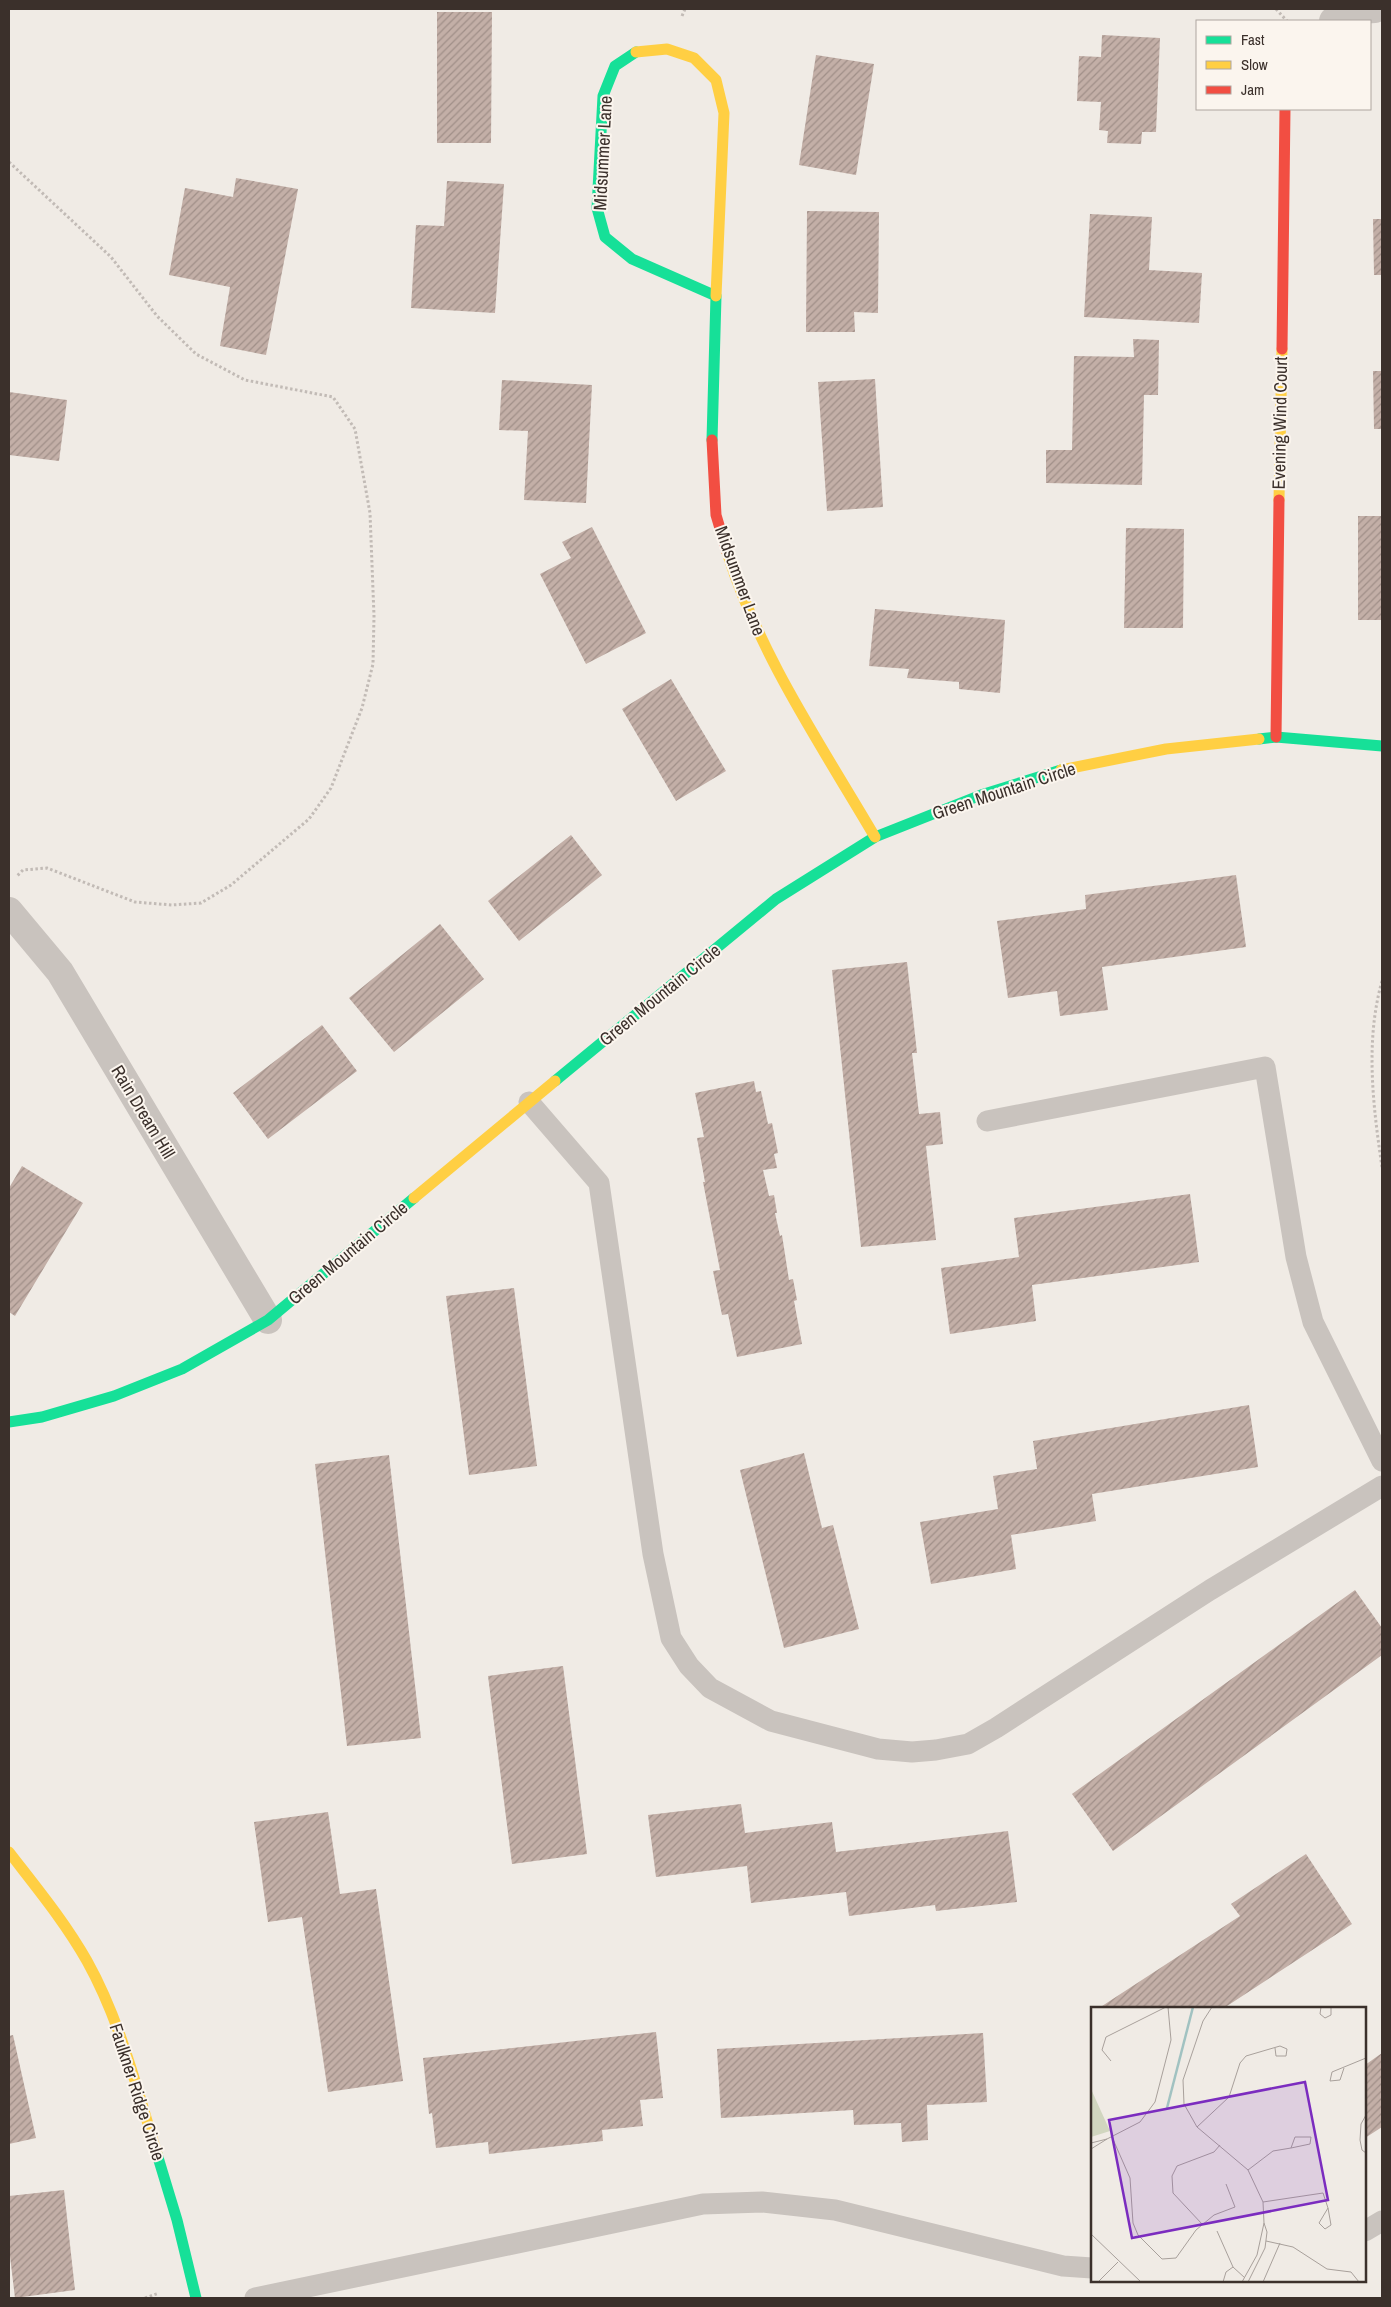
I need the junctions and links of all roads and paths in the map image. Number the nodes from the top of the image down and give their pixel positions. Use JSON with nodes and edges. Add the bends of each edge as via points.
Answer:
{"nodes":[{"id":1,"x":1276,"y":9,"type":"edge"},
{"id":2,"x":1375,"y":9,"type":"edge"},
{"id":3,"x":1286,"y":20,"type":"edge"},
{"id":4,"x":1336,"y":20,"type":"edge"},
{"id":5,"x":1285,"y":110,"type":"edge"},
{"id":6,"x":9,"y":162,"type":"edge"},
{"id":7,"x":716,"y":296,"type":"junction"},
{"id":8,"x":1276,"y":737,"type":"junction"},
{"id":9,"x":1382,"y":746,"type":"edge"},
{"id":10,"x":875,"y":837,"type":"junction"},
{"id":11,"x":16,"y":876,"type":"dead end"},
{"id":12,"x":9,"y":911,"type":"edge"},
{"id":13,"x":1382,"y":980,"type":"edge"},
{"id":14,"x":529,"y":1102,"type":"junction"},
{"id":15,"x":987,"y":1120,"type":"dead end"},
{"id":16,"x":1382,"y":1167,"type":"edge"},
{"id":17,"x":268,"y":1320,"type":"junction"},
{"id":18,"x":9,"y":1422,"type":"edge"},
{"id":19,"x":1382,"y":1461,"type":"edge"},
{"id":20,"x":1382,"y":1486,"type":"edge"},
{"id":21,"x":9,"y":1852,"type":"edge"},
{"id":22,"x":1382,"y":2221,"type":"edge"},
{"id":23,"x":1366,"y":2230,"type":"edge"},
{"id":24,"x":1091,"y":2268,"type":"edge"},
{"id":25,"x":196,"y":2298,"type":"edge"},
{"id":26,"x":255,"y":2298,"type":"edge"}],
"edges":[{"from":1,"to":3,"type":"path"},
{"from":2,"to":4,"type":"street","via":[[1359,10]]},
{"from":5,"to":8,"type":"street","name":"Evening Wind Court"},
{"from":6,"to":11,"type":"path","via":[[111,257],[157,316],[196,354],[245,380],[333,397],[355,429],[370,513],[374,616],[374,664],[362,708],[331,788],[309,819],[231,885],[201,903],[172,905],[135,902],[48,868],[23,870]]},
{"from":7,"to":7,"type":"street","name":"Midsummer Lane","via":[[632,258],[605,237],[597,208],[603,96],[615,66],[637,51],[667,49],[694,58],[716,80],[724,113]]},
{"from":7,"to":10,"type":"street","name":"Midsummer Lane","via":[[711,458],[716,515],[738,586],[762,644]]},
{"from":8,"to":9,"type":"street","name":"Green Mountain Circle"},
{"from":8,"to":10,"type":"street","name":"Green Mountain Circle","via":[[1166,750],[1072,767],[981,795]]},
{"from":10,"to":14,"type":"street","name":"Green Mountain Circle","via":[[776,899]]},
{"from":12,"to":17,"type":"street","name":"Rain Dream Hill","via":[[60,972]]},
{"from":13,"to":16,"type":"path","via":[[1374,1009],[1372,1065]]},
{"from":14,"to":17,"type":"street","name":"Green Mountain Circle"},
{"from":14,"to":20,"type":"lane","via":[[600,1183],[653,1554],[671,1638],[689,1666],[710,1688],[771,1721],[878,1749],[912,1752],[968,1744],[1210,1590]]},
{"from":15,"to":19,"type":"lane","via":[[1266,1067],[1294,1248],[1313,1322]]},
{"from":17,"to":18,"type":"street","name":"Green Mountain Circle","via":[[182,1369],[114,1396],[42,1417]]},
{"from":21,"to":25,"type":"street","name":"Faulkner Ridge Circle","via":[[47,1900],[88,1961],[124,2044],[177,2220]]},
{"from":22,"to":23,"type":"lane"},
{"from":24,"to":26,"type":"lane","via":[[1063,2266],[835,2210],[762,2202],[702,2204]]}]}
